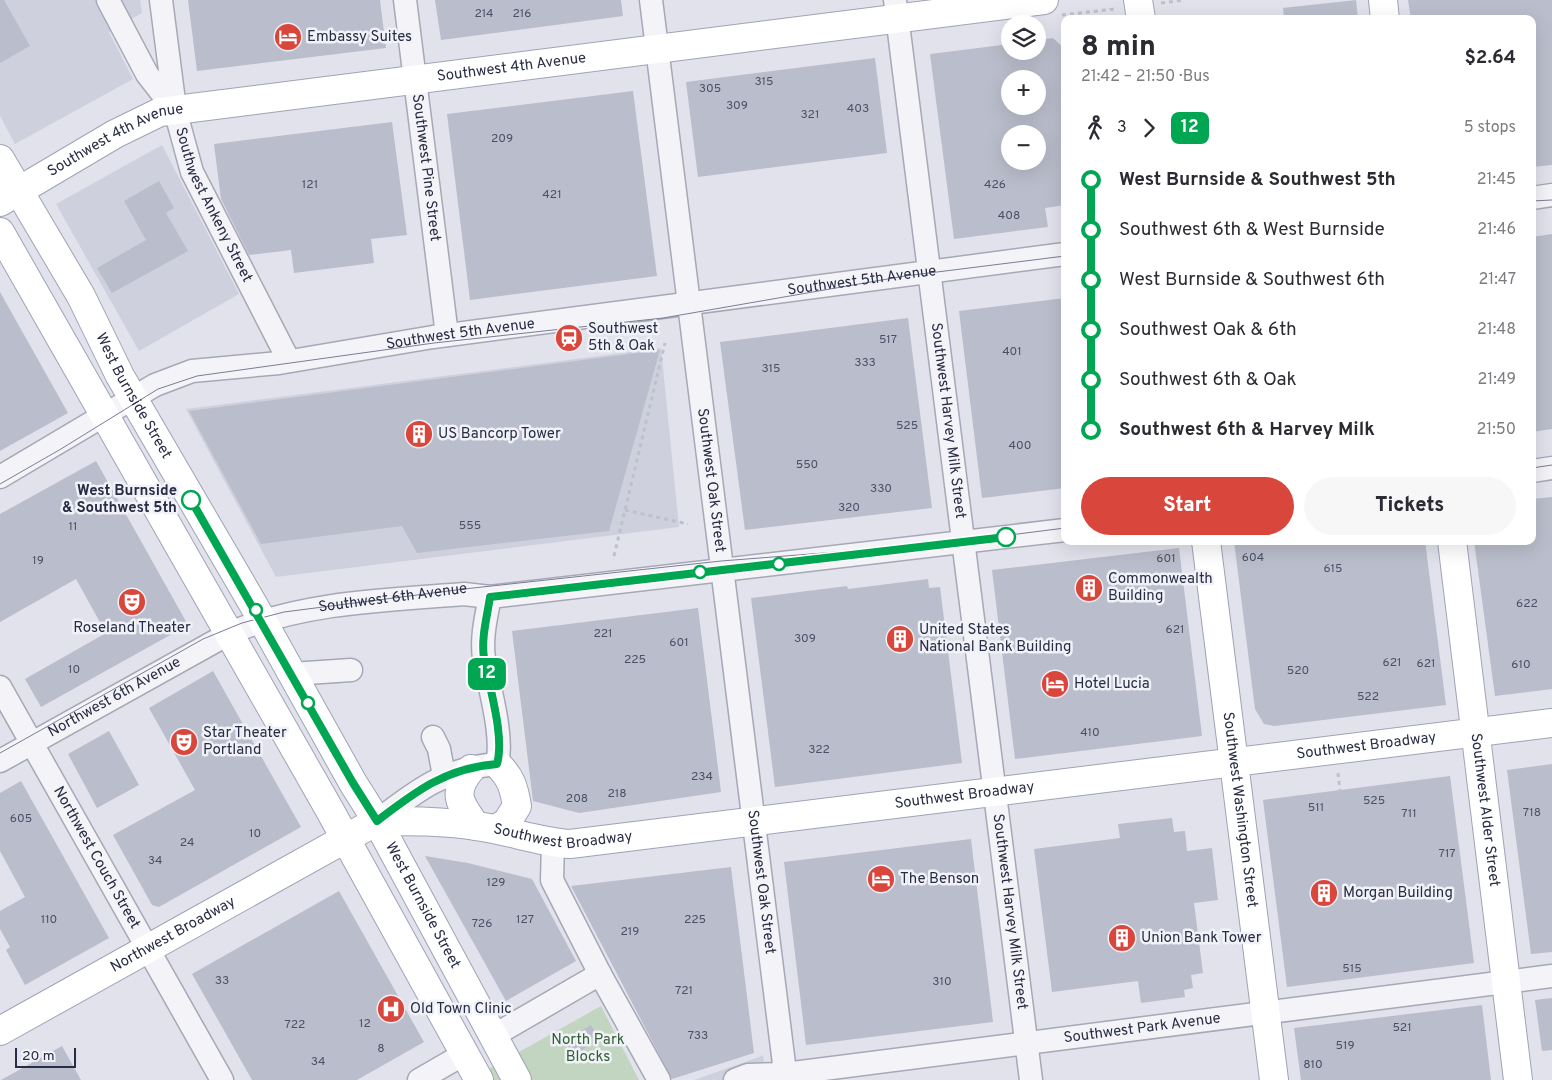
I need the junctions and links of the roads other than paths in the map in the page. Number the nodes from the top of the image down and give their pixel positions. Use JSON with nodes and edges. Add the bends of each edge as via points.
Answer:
{"nodes":[{"id":1,"x":108,"y":0,"type":"edge"},
{"id":2,"x":161,"y":0,"type":"edge"},
{"id":3,"x":405,"y":0,"type":"edge"},
{"id":4,"x":650,"y":0,"type":"edge"},
{"id":5,"x":1044,"y":0,"type":"edge"},
{"id":6,"x":1138,"y":0,"type":"edge"},
{"id":7,"x":1383,"y":0,"type":"edge"},
{"id":8,"x":896,"y":9,"type":"edge"},
{"id":9,"x":1140,"y":15,"type":"edge"},
{"id":10,"x":1385,"y":15,"type":"edge"},
{"id":11,"x":166,"y":39,"type":"junction"},
{"id":12,"x":133,"y":49,"type":"junction"},
{"id":13,"x":656,"y":49,"type":"junction"},
{"id":14,"x":414,"y":80,"type":"junction"},
{"id":15,"x":175,"y":110,"type":"junction"},
{"id":16,"x":0,"y":159,"type":"edge"},
{"id":17,"x":1552,"y":195,"type":"edge"},
{"id":18,"x":10,"y":196,"type":"edge"},
{"id":19,"x":1536,"y":197,"type":"edge"},
{"id":20,"x":0,"y":232,"type":"edge"},
{"id":21,"x":1061,"y":255,"type":"edge"},
{"id":22,"x":929,"y":272,"type":"junction"},
{"id":23,"x":689,"y":304,"type":"junction"},
{"id":24,"x":447,"y":335,"type":"junction"},
{"id":25,"x":288,"y":361,"type":"junction"},
{"id":26,"x":133,"y":398,"type":"junction"},
{"id":27,"x":106,"y":415,"type":"junction"},
{"id":28,"x":1552,"y":468,"type":"edge"},
{"id":29,"x":1536,"y":470,"type":"edge"},
{"id":30,"x":0,"y":477,"type":"edge"},
{"id":31,"x":1061,"y":530,"type":"edge"},
{"id":32,"x":963,"y":542,"type":"junction"},
{"id":33,"x":1207,"y":545,"type":"edge"},
{"id":34,"x":1453,"y":545,"type":"edge"},
{"id":35,"x":722,"y":571,"type":"junction"},
{"id":36,"x":490,"y":597,"type":"junction"},
{"id":37,"x":262,"y":621,"type":"junction"},
{"id":38,"x":230,"y":633,"type":"junction"},
{"id":39,"x":351,"y":670,"type":"dead end"},
{"id":40,"x":292,"y":674,"type":"junction"},
{"id":41,"x":0,"y":687,"type":"edge"},
{"id":42,"x":1552,"y":722,"type":"edge"},
{"id":43,"x":1476,"y":732,"type":"junction"},
{"id":44,"x":433,"y":737,"type":"dead end"},
{"id":45,"x":32,"y":743,"type":"junction"},
{"id":46,"x":0,"y":761,"type":"edge"},
{"id":47,"x":1234,"y":762,"type":"junction"},
{"id":48,"x":497,"y":764,"type":"junction"},
{"id":49,"x":471,"y":769,"type":"junction"},
{"id":50,"x":444,"y":776,"type":"junction"},
{"id":51,"x":994,"y":792,"type":"junction"},
{"id":52,"x":377,"y":821,"type":"junction"},
{"id":53,"x":754,"y":822,"type":"junction"},
{"id":54,"x":486,"y":827,"type":"junction"},
{"id":55,"x":345,"y":838,"type":"junction"},
{"id":56,"x":553,"y":843,"type":"junction"},
{"id":57,"x":148,"y":948,"type":"junction"},
{"id":58,"x":600,"y":974,"type":"junction"},
{"id":59,"x":1552,"y":976,"type":"edge"},
{"id":60,"x":1506,"y":982,"type":"junction"},
{"id":61,"x":1265,"y":1014,"type":"junction"},
{"id":62,"x":0,"y":1031,"type":"edge"},
{"id":63,"x":493,"y":1036,"type":"junction"},
{"id":64,"x":1026,"y":1043,"type":"junction"},
{"id":65,"x":464,"y":1054,"type":"junction"},
{"id":66,"x":785,"y":1077,"type":"edge"},
{"id":67,"x":222,"y":1080,"type":"edge"},
{"id":68,"x":419,"y":1080,"type":"edge"},
{"id":69,"x":479,"y":1080,"type":"edge"},
{"id":70,"x":517,"y":1080,"type":"edge"},
{"id":71,"x":659,"y":1080,"type":"edge"},
{"id":72,"x":735,"y":1080,"type":"edge"},
{"id":73,"x":1031,"y":1080,"type":"edge"},
{"id":74,"x":1274,"y":1080,"type":"edge"},
{"id":75,"x":1518,"y":1080,"type":"edge"}],
"edges":[{"from":1,"to":12,"type":"street","name":"Southwest Ankeny Street"},
{"from":2,"to":11,"type":"street"},
{"from":3,"to":14,"type":"street","name":"Southwest Pine Street"},
{"from":4,"to":13,"type":"street","name":"Southwest Oak Street"},
{"from":5,"to":8,"type":"main road","name":"Southwest 4th Avenue"},
{"from":6,"to":9,"type":"main road"},
{"from":7,"to":10,"type":"main road"},
{"from":8,"to":13,"type":"main road","name":"Southwest 4th Avenue"},
{"from":8,"to":22,"type":"street","name":"Southwest Harvey Milk Street"},
{"from":11,"to":12,"type":"street"},
{"from":11,"to":15,"type":"street"},
{"from":12,"to":15,"type":"street","name":"Southwest Ankeny Street","via":[[147,74]]},
{"from":13,"to":14,"type":"main road","name":"Southwest 4th Avenue"},
{"from":13,"to":23,"type":"street","name":"Southwest Oak Street"},
{"from":14,"to":15,"type":"main road","name":"Southwest 4th Avenue"},
{"from":14,"to":24,"type":"street","name":"Southwest Pine Street"},
{"from":15,"to":18,"type":"main road","name":"Southwest 4th Avenue","via":[[148,116]]},
{"from":15,"to":25,"type":"street","name":"Southwest Ankeny Street","via":[[192,172]]},
{"from":16,"to":18,"type":"main road","name":"West Burnside Street"},
{"from":17,"to":19,"type":"street"},
{"from":18,"to":26,"type":"main road","name":"West Burnside Street","via":[[82,296]]},
{"from":20,"to":27,"type":"main road","name":"West Burnside Street"},
{"from":21,"to":22,"type":"street","name":"Southwest 5th Avenue"},
{"from":22,"to":23,"type":"street","name":"Southwest 5th Avenue"},
{"from":22,"to":32,"type":"street","name":"Southwest Harvey Milk Street"},
{"from":23,"to":24,"type":"street","name":"Southwest 5th Avenue"},
{"from":23,"to":35,"type":"street","name":"Southwest Oak Street"},
{"from":24,"to":25,"type":"street","name":"Southwest 5th Avenue"},
{"from":25,"to":26,"type":"street","name":"Southwest 5th Avenue","via":[[192,371],[166,379]]},
{"from":26,"to":27,"type":"street","name":"Southwest 5th Avenue"},
{"from":26,"to":37,"type":"main road","name":"West Burnside Street"},
{"from":27,"to":30,"type":"street","name":"Southwest 5th Avenue"},
{"from":27,"to":38,"type":"main road","name":"West Burnside Street"},
{"from":28,"to":29,"type":"street"},
{"from":31,"to":32,"type":"street","name":"Southwest 6th Avenue"},
{"from":32,"to":35,"type":"street","name":"Southwest 6th Avenue"},
{"from":32,"to":51,"type":"street","name":"Southwest Harvey Milk Street"},
{"from":33,"to":47,"type":"main road","name":"Southwest Washington Street"},
{"from":34,"to":43,"type":"main road","name":"Southwest Alder Street"},
{"from":35,"to":36,"type":"street","name":"Southwest 6th Avenue"},
{"from":35,"to":53,"type":"street","name":"Southwest Oak Street"},
{"from":36,"to":37,"type":"street","name":"Southwest 6th Avenue","via":[[464,594],[432,596],[304,610]]},
{"from":36,"to":48,"type":"street","via":[[483,644],[498,747]]},
{"from":37,"to":38,"type":"street","name":"Southwest 6th Avenue"},
{"from":37,"to":40,"type":"main road","name":"West Burnside Street"},
{"from":38,"to":45,"type":"street","name":"Northwest 6th Avenue"},
{"from":38,"to":55,"type":"main road","name":"West Burnside Street"},
{"from":39,"to":40,"type":"street"},
{"from":40,"to":52,"type":"main road","name":"West Burnside Street"},
{"from":41,"to":45,"type":"street","name":"Northwest Couch Street"},
{"from":42,"to":43,"type":"main road","name":"Southwest Broadway"},
{"from":43,"to":47,"type":"main road","name":"Southwest Broadway"},
{"from":43,"to":60,"type":"main road","name":"Southwest Alder Street"},
{"from":44,"to":50,"type":"street","via":[[439,749]]},
{"from":45,"to":46,"type":"street","name":"Northwest 6th Avenue"},
{"from":45,"to":57,"type":"street","name":"Northwest Couch Street"},
{"from":47,"to":51,"type":"main road","name":"Southwest Broadway"},
{"from":47,"to":61,"type":"main road","name":"Southwest Washington Street"},
{"from":48,"to":49,"type":"street","name":"Southwest Broadway"},
{"from":48,"to":54,"type":"main road","via":[[514,787],[517,806],[507,822]]},
{"from":49,"to":50,"type":"street","name":"Southwest Broadway"},
{"from":49,"to":54,"type":"main road","via":[[462,780],[459,798],[463,809]]},
{"from":50,"to":52,"type":"street","name":"Southwest Broadway","via":[[425,784]]},
{"from":51,"to":53,"type":"main road","name":"Southwest Broadway"},
{"from":51,"to":64,"type":"street","name":"Southwest Harvey Milk Street"},
{"from":52,"to":54,"type":"main road","name":"Southwest Broadway","via":[[436,821]]},
{"from":52,"to":55,"type":"main road","name":"Southwest Broadway"},
{"from":52,"to":63,"type":"main road","name":"West Burnside Street"},
{"from":53,"to":56,"type":"main road","name":"Southwest Broadway","via":[[570,844]]},
{"from":53,"to":66,"type":"street","name":"Southwest Oak Street"},
{"from":54,"to":56,"type":"main road","name":"Southwest Broadway"},
{"from":55,"to":57,"type":"main road","name":"Northwest Broadway"},
{"from":55,"to":65,"type":"main road","name":"West Burnside Street"},
{"from":56,"to":58,"type":"street","via":[[552,880]]},
{"from":57,"to":62,"type":"main road","name":"Northwest Broadway"},
{"from":57,"to":67,"type":"street","name":"Northwest Couch Street"},
{"from":58,"to":63,"type":"street"},
{"from":58,"to":71,"type":"street"},
{"from":59,"to":60,"type":"street","name":"Southwest Park Avenue"},
{"from":60,"to":61,"type":"street","name":"Southwest Park Avenue"},
{"from":60,"to":75,"type":"main road","name":"Southwest Alder Street"},
{"from":61,"to":64,"type":"street","name":"Southwest Park Avenue"},
{"from":61,"to":74,"type":"main road","name":"Southwest Washington Street"},
{"from":63,"to":70,"type":"main road","name":"West Burnside Street"},
{"from":64,"to":66,"type":"street","name":"Southwest Park Avenue"},
{"from":64,"to":73,"type":"street","name":"Southwest Harvey Milk Street"},
{"from":65,"to":68,"type":"street"},
{"from":65,"to":69,"type":"main road","name":"West Burnside Street"},
{"from":66,"to":72,"type":"street","name":"Southwest Park Avenue","via":[[748,1075]]}]}
